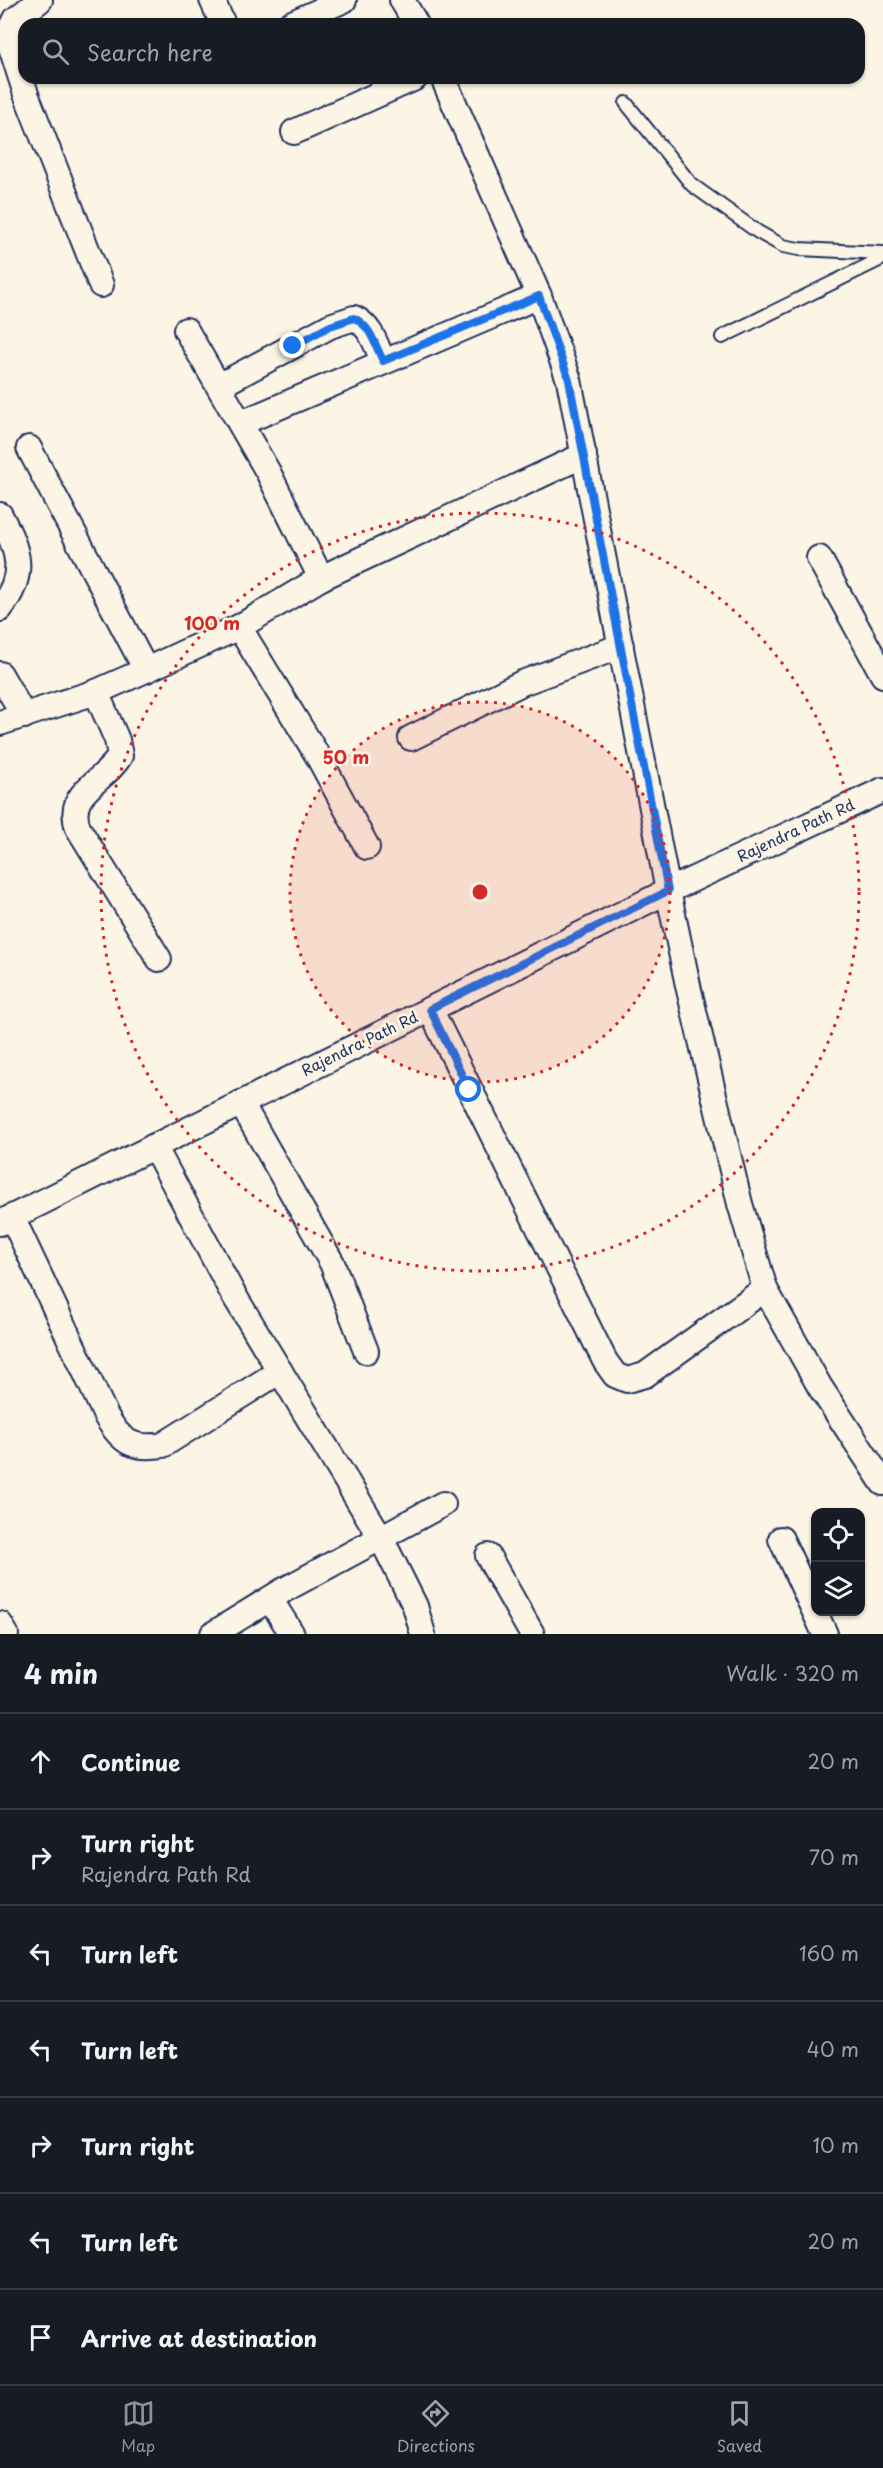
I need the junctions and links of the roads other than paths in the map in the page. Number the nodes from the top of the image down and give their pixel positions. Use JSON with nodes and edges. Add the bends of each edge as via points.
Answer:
{"nodes":[{"id":1,"x":40,"y":0,"type":"edge"},
{"id":2,"x":212,"y":0,"type":"edge"},
{"id":3,"x":344,"y":0,"type":"edge"},
{"id":4,"x":402,"y":0,"type":"edge"},
{"id":5,"x":220,"y":18,"type":"edge"},
{"id":6,"x":304,"y":18,"type":"edge"},
{"id":7,"x":412,"y":18,"type":"edge"},
{"id":8,"x":4,"y":31,"type":"edge"},
{"id":9,"x":18,"y":71,"type":"edge"},
{"id":10,"x":23,"y":84,"type":"edge"},
{"id":11,"x":402,"y":84,"type":"edge"},
{"id":12,"x":446,"y":84,"type":"edge"},
{"id":13,"x":626,"y":103,"type":"dead end"},
{"id":14,"x":294,"y":132,"type":"dead end"},
{"id":15,"x":883,"y":254,"type":"edge"},
{"id":16,"x":883,"y":258,"type":"edge"},
{"id":17,"x":101,"y":285,"type":"dead end"},
{"id":18,"x":539,"y":296,"type":"junction"},
{"id":19,"x":186,"y":330,"type":"dead end"},
{"id":20,"x":723,"y":337,"type":"dead end"},
{"id":21,"x":383,"y":361,"type":"junction"},
{"id":22,"x":219,"y":386,"type":"junction"},
{"id":23,"x":241,"y":423,"type":"junction"},
{"id":24,"x":29,"y":448,"type":"dead end"},
{"id":25,"x":584,"y":455,"type":"junction"},
{"id":26,"x":0,"y":515,"type":"edge"},
{"id":27,"x":819,"y":558,"type":"dead end"},
{"id":28,"x":321,"y":578,"type":"junction"},
{"id":29,"x":0,"y":609,"type":"edge"},
{"id":30,"x":239,"y":627,"type":"junction"},
{"id":31,"x":621,"y":646,"type":"junction"},
{"id":32,"x":146,"y":670,"type":"junction"},
{"id":33,"x":0,"y":674,"type":"edge"},
{"id":34,"x":883,"y":675,"type":"edge"},
{"id":35,"x":96,"y":693,"type":"junction"},
{"id":36,"x":24,"y":716,"type":"junction"},
{"id":37,"x":0,"y":723,"type":"edge"},
{"id":38,"x":411,"y":738,"type":"dead end"},
{"id":39,"x":882,"y":793,"type":"edge"},
{"id":40,"x":367,"y":847,"type":"dead end"},
{"id":41,"x":668,"y":891,"type":"junction"},
{"id":42,"x":159,"y":959,"type":"dead end"},
{"id":43,"x":430,"y":1009,"type":"junction"},
{"id":44,"x":241,"y":1103,"type":"junction"},
{"id":45,"x":154,"y":1146,"type":"junction"},
{"id":46,"x":6,"y":1220,"type":"edge"},
{"id":47,"x":765,"y":1289,"type":"junction"},
{"id":48,"x":366,"y":1351,"type":"dead end"},
{"id":49,"x":280,"y":1371,"type":"junction"},
{"id":50,"x":883,"y":1483,"type":"edge"},
{"id":51,"x":443,"y":1504,"type":"dead end"},
{"id":52,"x":381,"y":1538,"type":"junction"},
{"id":53,"x":781,"y":1539,"type":"dead end"},
{"id":54,"x":488,"y":1556,"type":"dead end"},
{"id":55,"x":270,"y":1599,"type":"junction"},
{"id":56,"x":0,"y":1624,"type":"edge"},
{"id":57,"x":6,"y":1634,"type":"edge"},
{"id":58,"x":213,"y":1634,"type":"edge"},
{"id":59,"x":292,"y":1634,"type":"edge"},
{"id":60,"x":423,"y":1634,"type":"edge"},
{"id":61,"x":532,"y":1634,"type":"edge"},
{"id":62,"x":825,"y":1634,"type":"edge"}],
"edges":[{"from":1,"to":8,"type":"street"},
{"from":2,"to":5,"type":"street"},
{"from":3,"to":6,"type":"street"},
{"from":4,"to":7,"type":"street"},
{"from":8,"to":9,"type":"street"},
{"from":10,"to":17,"type":"street"},
{"from":11,"to":14,"type":"street"},
{"from":12,"to":18,"type":"street"},
{"from":13,"to":15,"type":"lane","via":[[692,185],[758,232],[783,246],[799,249]]},
{"from":16,"to":20,"type":"lane"},
{"from":18,"to":21,"type":"street"},
{"from":18,"to":25,"type":"street","via":[[569,380]]},
{"from":19,"to":22,"type":"street"},
{"from":21,"to":22,"type":"street","via":[[369,331],[354,318],[330,326]]},
{"from":21,"to":23,"type":"street"},
{"from":22,"to":23,"type":"street"},
{"from":23,"to":28,"type":"street"},
{"from":24,"to":32,"type":"street"},
{"from":25,"to":28,"type":"street"},
{"from":25,"to":31,"type":"street"},
{"from":26,"to":29,"type":"street","via":[[17,552],[17,575],[12,593]]},
{"from":27,"to":34,"type":"street"},
{"from":28,"to":30,"type":"street"},
{"from":30,"to":32,"type":"street"},
{"from":30,"to":40,"type":"street","via":[[319,758]]},
{"from":31,"to":38,"type":"street","via":[[522,683]]},
{"from":31,"to":41,"type":"street"},
{"from":32,"to":35,"type":"street"},
{"from":33,"to":36,"type":"street"},
{"from":35,"to":36,"type":"street"},
{"from":35,"to":42,"type":"street","via":[[120,756],[113,768],[80,798],[73,815]]},
{"from":36,"to":37,"type":"street"},
{"from":39,"to":41,"type":"street","name":"Rajendra Path Rd"},
{"from":41,"to":43,"type":"street","name":"Rajendra Path Rd"},
{"from":41,"to":47,"type":"street","via":[[738,1194]]},
{"from":43,"to":44,"type":"street","name":"Rajendra Path Rd"},
{"from":43,"to":47,"type":"street","via":[[529,1212],[615,1375],[627,1380],[645,1375]]},
{"from":44,"to":45,"type":"street","name":"Rajendra Path Rd"},
{"from":44,"to":48,"type":"street","via":[[327,1254]]},
{"from":45,"to":46,"type":"street","name":"Rajendra Path Rd"},
{"from":45,"to":49,"type":"street","via":[[232,1292]]},
{"from":46,"to":49,"type":"street","via":[[106,1416],[129,1443],[145,1448],[163,1444]]},
{"from":47,"to":50,"type":"street","via":[[820,1387]]},
{"from":49,"to":52,"type":"street"},
{"from":51,"to":52,"type":"street"},
{"from":52,"to":55,"type":"street"},
{"from":52,"to":60,"type":"street","via":[[415,1606]]},
{"from":53,"to":62,"type":"street"},
{"from":54,"to":61,"type":"street"},
{"from":55,"to":58,"type":"street"},
{"from":55,"to":59,"type":"street"},
{"from":56,"to":57,"type":"street"}]}
